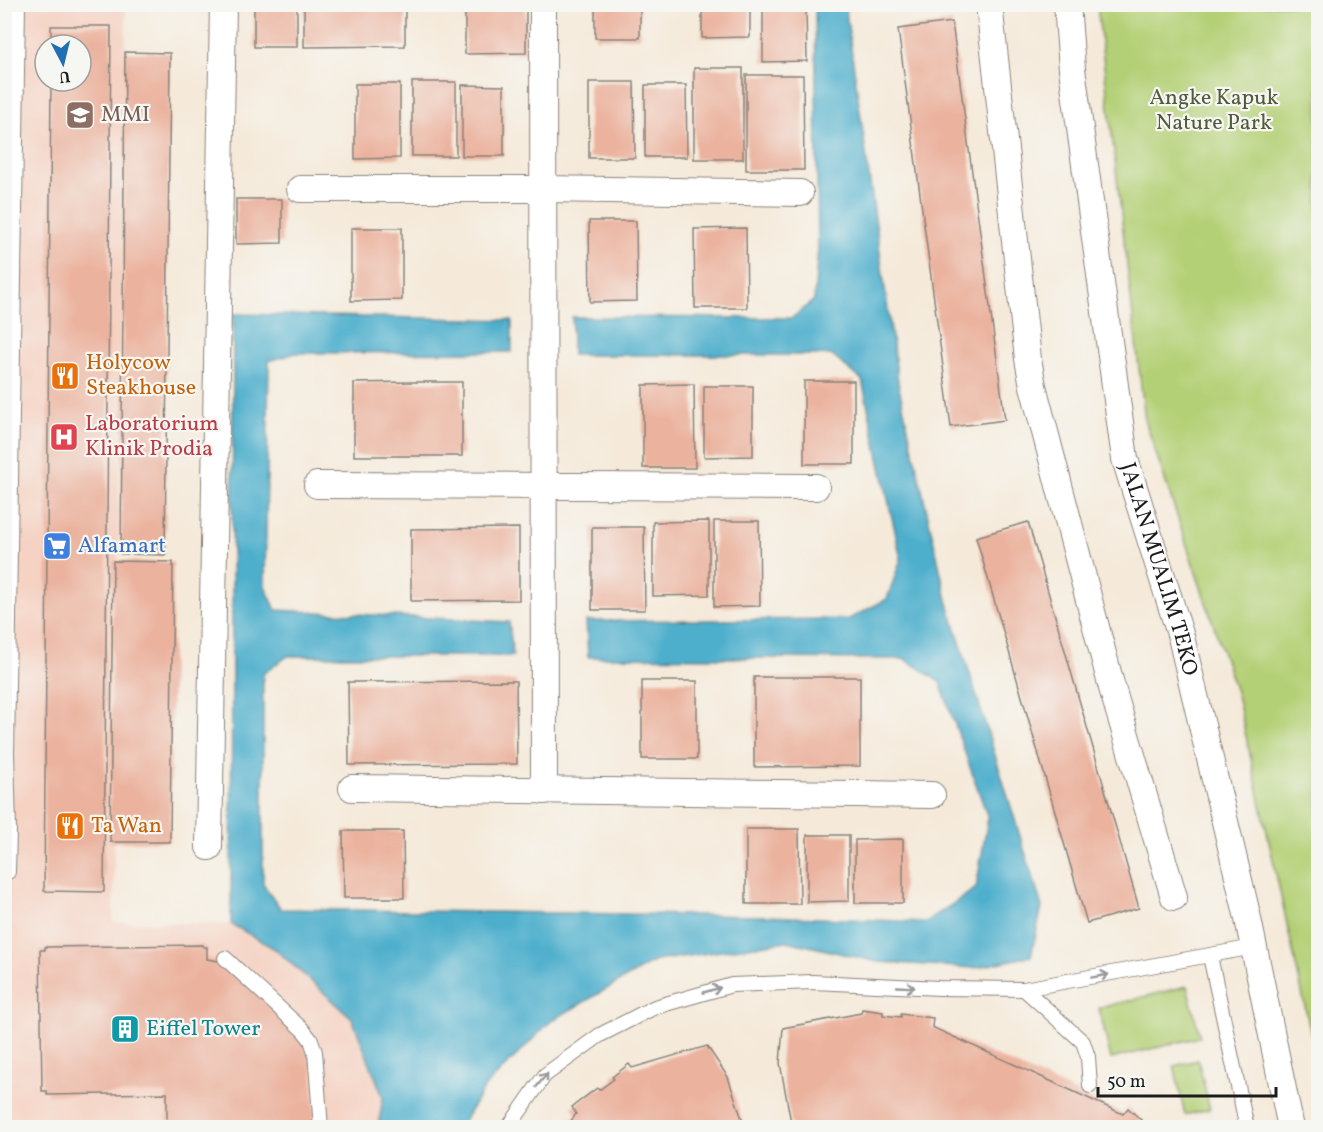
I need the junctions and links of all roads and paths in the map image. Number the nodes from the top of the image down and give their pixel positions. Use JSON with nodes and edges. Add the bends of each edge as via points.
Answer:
{"nodes":[{"id":1,"x":18,"y":4,"type":"edge"},
{"id":2,"x":223,"y":4,"type":"edge"},
{"id":3,"x":543,"y":4,"type":"edge"},
{"id":4,"x":989,"y":4,"type":"edge"},
{"id":5,"x":1067,"y":4,"type":"edge"},
{"id":6,"x":300,"y":189,"type":"dead end"},
{"id":7,"x":543,"y":189,"type":"junction"},
{"id":8,"x":800,"y":193,"type":"dead end"},
{"id":9,"x":317,"y":484,"type":"dead end"},
{"id":10,"x":544,"y":485,"type":"junction"},
{"id":11,"x":816,"y":487,"type":"dead end"},
{"id":12,"x":352,"y":788,"type":"dead end"},
{"id":13,"x":544,"y":790,"type":"junction"},
{"id":14,"x":932,"y":795,"type":"dead end"},
{"id":15,"x":209,"y":847,"type":"dead end"},
{"id":16,"x":4,"y":872,"type":"edge"},
{"id":17,"x":1174,"y":897,"type":"dead end"},
{"id":18,"x":1254,"y":947,"type":"junction"},
{"id":19,"x":1210,"y":957,"type":"junction"},
{"id":20,"x":225,"y":958,"type":"dead end"},
{"id":21,"x":1024,"y":989,"type":"junction"},
{"id":22,"x":1090,"y":1086,"type":"dead end"},
{"id":23,"x":321,"y":1128,"type":"edge"},
{"id":24,"x":508,"y":1128,"type":"edge"},
{"id":25,"x":1247,"y":1128,"type":"edge"},
{"id":26,"x":1292,"y":1128,"type":"edge"}],
"edges":[{"from":1,"to":16,"type":"lane","via":[[9,831],[8,872]]},
{"from":2,"to":15,"type":"street"},
{"from":3,"to":7,"type":"street"},
{"from":4,"to":17,"type":"street","via":[[1033,386],[1112,688]]},
{"from":5,"to":18,"type":"street","name":"JALAN MUALIM TEKO","via":[[1072,69],[1125,459],[1181,637]]},
{"from":6,"to":7,"type":"street"},
{"from":7,"to":8,"type":"street"},
{"from":7,"to":10,"type":"street"},
{"from":9,"to":10,"type":"street"},
{"from":10,"to":11,"type":"street"},
{"from":10,"to":13,"type":"street"},
{"from":12,"to":13,"type":"street"},
{"from":13,"to":14,"type":"street"},
{"from":18,"to":19,"type":"lane"},
{"from":18,"to":26,"type":"street","name":"JALAN MUALIM TEKO"},
{"from":21,"to":19,"type":"lane","one_way":true},
{"from":19,"to":25,"type":"lane"},
{"from":20,"to":23,"type":"lane","via":[[311,1040]]},
{"from":21,"to":22,"type":"lane","via":[[1083,1042]]},
{"from":24,"to":21,"type":"lane","one_way":true,"via":[[545,1075],[600,1035],[655,1007],[732,985],[813,982]]}]}
